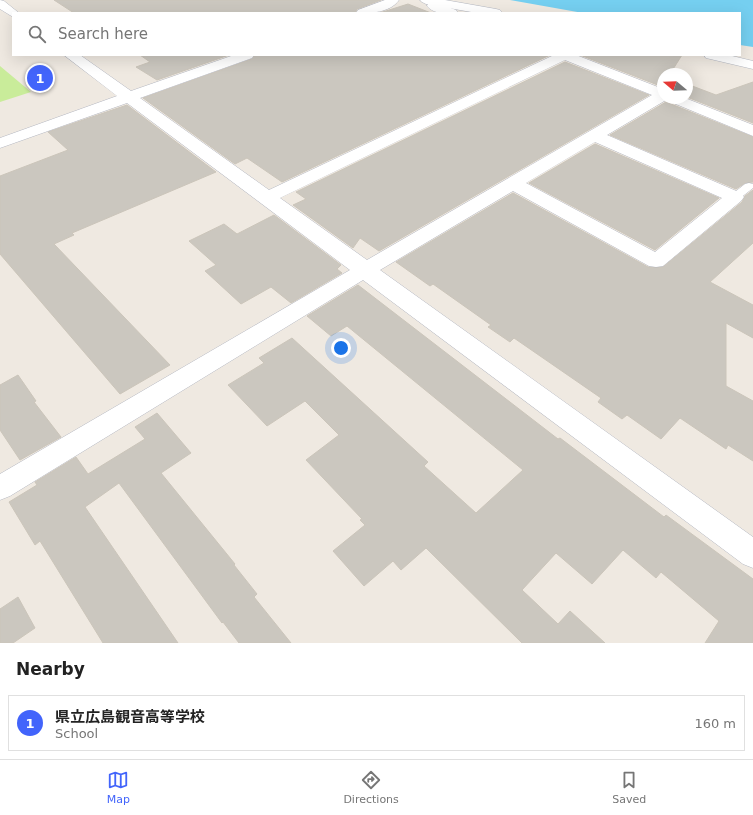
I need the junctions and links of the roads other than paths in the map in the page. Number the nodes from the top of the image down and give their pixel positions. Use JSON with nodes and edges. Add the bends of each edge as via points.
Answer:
{"nodes":[{"id":1,"x":393,"y":0,"type":"edge"},
{"id":2,"x":430,"y":1,"type":"edge"},
{"id":3,"x":0,"y":4,"type":"edge"},
{"id":4,"x":12,"y":12,"type":"edge"},
{"id":5,"x":364,"y":12,"type":"edge"},
{"id":6,"x":449,"y":12,"type":"edge"},
{"id":7,"x":490,"y":12,"type":"edge"},
{"id":8,"x":72,"y":56,"type":"edge"},
{"id":9,"x":244,"y":56,"type":"edge"},
{"id":10,"x":562,"y":56,"type":"edge"},
{"id":11,"x":567,"y":56,"type":"edge"},
{"id":12,"x":715,"y":56,"type":"edge"},
{"id":13,"x":753,"y":65,"type":"edge"},
{"id":14,"x":657,"y":92,"type":"edge"},
{"id":15,"x":130,"y":98,"type":"junction"},
{"id":16,"x":657,"y":98,"type":"edge"},
{"id":17,"x":687,"y":104,"type":"edge"},
{"id":18,"x":753,"y":131,"type":"edge"},
{"id":19,"x":594,"y":135,"type":"junction"},
{"id":20,"x":0,"y":143,"type":"edge"},
{"id":21,"x":512,"y":183,"type":"junction"},
{"id":22,"x":267,"y":198,"type":"junction"},
{"id":23,"x":365,"y":270,"type":"junction"},
{"id":24,"x":0,"y":488,"type":"edge"},
{"id":25,"x":753,"y":554,"type":"edge"}],
"edges":[{"from":1,"to":5,"type":"street"},
{"from":2,"to":6,"type":"street","via":[[433,6]]},
{"from":2,"to":7,"type":"street"},
{"from":3,"to":4,"type":"street"},
{"from":8,"to":15,"type":"street"},
{"from":9,"to":15,"type":"street"},
{"from":10,"to":22,"type":"street"},
{"from":11,"to":14,"type":"street"},
{"from":12,"to":13,"type":"street"},
{"from":15,"to":20,"type":"street"},
{"from":15,"to":22,"type":"street"},
{"from":16,"to":19,"type":"street"},
{"from":17,"to":18,"type":"street"},
{"from":19,"to":21,"type":"street"},
{"from":19,"to":21,"type":"street","via":[[742,192],[656,261]]},
{"from":21,"to":23,"type":"street"},
{"from":22,"to":23,"type":"street"},
{"from":23,"to":24,"type":"street"},
{"from":23,"to":25,"type":"street"}]}
